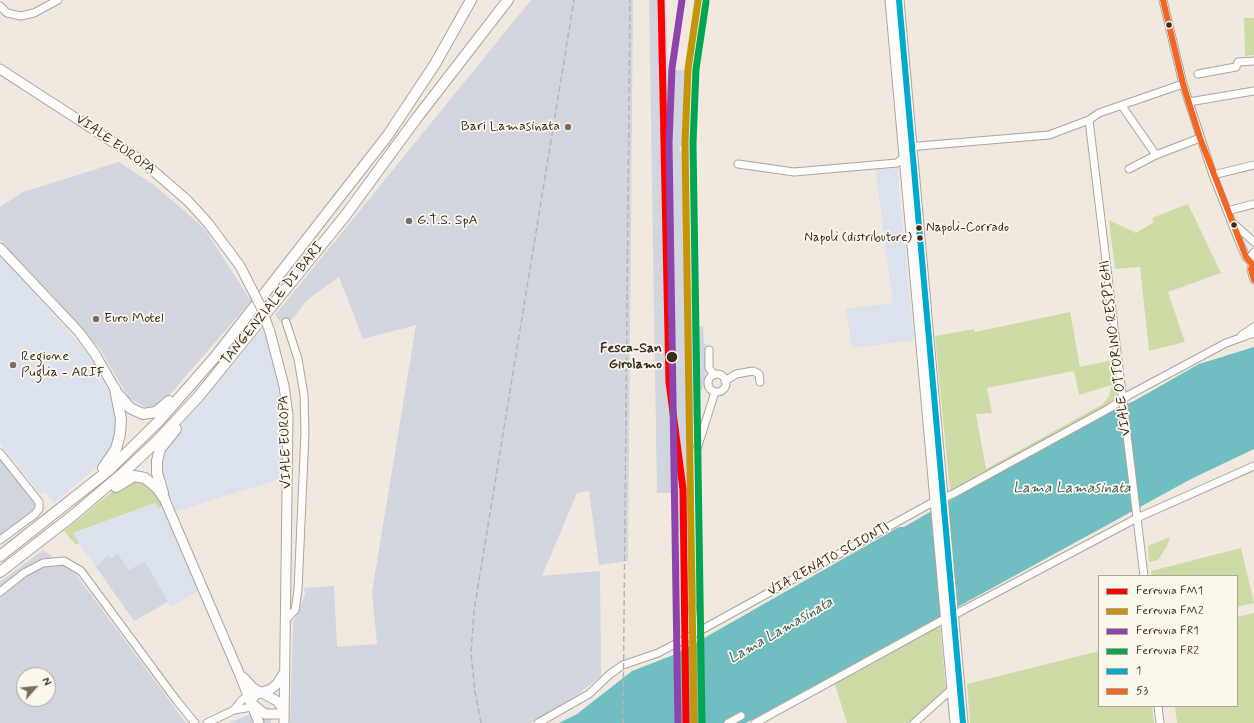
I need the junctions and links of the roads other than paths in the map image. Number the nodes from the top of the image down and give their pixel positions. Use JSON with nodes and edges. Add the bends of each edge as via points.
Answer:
{"nodes":[{"id":1,"x":58,"y":0,"type":"edge"},
{"id":2,"x":471,"y":0,"type":"edge"},
{"id":3,"x":508,"y":0,"type":"edge"},
{"id":4,"x":890,"y":0,"type":"edge"},
{"id":5,"x":899,"y":0,"type":"edge"},
{"id":6,"x":1163,"y":0,"type":"edge"},
{"id":7,"x":0,"y":6,"type":"edge"},
{"id":8,"x":1254,"y":61,"type":"edge"},
{"id":9,"x":0,"y":69,"type":"edge"},
{"id":10,"x":1198,"y":74,"type":"dead end"},
{"id":11,"x":1183,"y":84,"type":"junction"},
{"id":12,"x":1254,"y":91,"type":"edge"},
{"id":13,"x":1189,"y":102,"type":"junction"},
{"id":14,"x":1122,"y":106,"type":"junction"},
{"id":15,"x":1089,"y":120,"type":"junction"},
{"id":16,"x":1200,"y":138,"type":"junction"},
{"id":17,"x":906,"y":151,"type":"junction"},
{"id":18,"x":1156,"y":155,"type":"junction"},
{"id":19,"x":738,"y":164,"type":"dead end"},
{"id":20,"x":1254,"y":165,"type":"edge"},
{"id":21,"x":1129,"y":169,"type":"dead end"},
{"id":22,"x":1213,"y":174,"type":"junction"},
{"id":23,"x":1254,"y":204,"type":"edge"},
{"id":24,"x":1226,"y":211,"type":"junction"},
{"id":25,"x":1230,"y":220,"type":"junction"},
{"id":26,"x":1254,"y":242,"type":"edge"},
{"id":27,"x":0,"y":248,"type":"edge"},
{"id":28,"x":1254,"y":252,"type":"edge"},
{"id":29,"x":1253,"y":264,"type":"edge"},
{"id":30,"x":1254,"y":280,"type":"edge"},
{"id":31,"x":286,"y":322,"type":"dead end"},
{"id":32,"x":1254,"y":327,"type":"edge"},
{"id":33,"x":1254,"y":333,"type":"edge"},
{"id":34,"x":1240,"y":337,"type":"junction"},
{"id":35,"x":709,"y":350,"type":"dead end"},
{"id":36,"x":714,"y":375,"type":"junction"},
{"id":37,"x":725,"y":381,"type":"junction"},
{"id":38,"x":760,"y":382,"type":"dead end"},
{"id":39,"x":115,"y":389,"type":"junction"},
{"id":40,"x":186,"y":391,"type":"junction"},
{"id":41,"x":715,"y":392,"type":"junction"},
{"id":42,"x":198,"y":397,"type":"junction"},
{"id":43,"x":1123,"y":400,"type":"junction"},
{"id":44,"x":0,"y":453,"type":"edge"},
{"id":45,"x":1254,"y":466,"type":"edge"},
{"id":46,"x":80,"y":494,"type":"junction"},
{"id":47,"x":164,"y":498,"type":"junction"},
{"id":48,"x":939,"y":501,"type":"junction"},
{"id":49,"x":1136,"y":516,"type":"junction"},
{"id":50,"x":0,"y":540,"type":"edge"},
{"id":51,"x":40,"y":541,"type":"junction"},
{"id":52,"x":0,"y":556,"type":"edge"},
{"id":53,"x":0,"y":572,"type":"edge"},
{"id":54,"x":1144,"y":575,"type":"edge"},
{"id":55,"x":0,"y":592,"type":"edge"},
{"id":56,"x":950,"y":616,"type":"junction"},
{"id":57,"x":286,"y":620,"type":"junction"},
{"id":58,"x":698,"y":632,"type":"junction"},
{"id":59,"x":284,"y":672,"type":"junction"},
{"id":60,"x":239,"y":673,"type":"junction"},
{"id":61,"x":952,"y":689,"type":"junction"},
{"id":62,"x":263,"y":692,"type":"junction"},
{"id":63,"x":250,"y":702,"type":"junction"},
{"id":64,"x":1158,"y":707,"type":"edge"},
{"id":65,"x":234,"y":710,"type":"junction"},
{"id":66,"x":284,"y":710,"type":"junction"},
{"id":67,"x":741,"y":716,"type":"dead end"},
{"id":68,"x":195,"y":723,"type":"edge"},
{"id":69,"x":207,"y":723,"type":"edge"},
{"id":70,"x":259,"y":723,"type":"edge"},
{"id":71,"x":284,"y":723,"type":"edge"},
{"id":72,"x":538,"y":723,"type":"edge"},
{"id":73,"x":728,"y":723,"type":"edge"},
{"id":74,"x":755,"y":723,"type":"edge"},
{"id":75,"x":914,"y":723,"type":"edge"},
{"id":76,"x":955,"y":723,"type":"edge"},
{"id":77,"x":963,"y":723,"type":"edge"},
{"id":78,"x":1160,"y":723,"type":"edge"}],
"edges":[{"from":1,"to":7,"type":"street","via":[[34,13],[21,16]]},
{"from":2,"to":40,"type":"highway","name":"TANGENZIALE DI BARI","via":[[435,64],[388,134],[235,333]]},
{"from":3,"to":42,"type":"highway","name":"TANGENZIALE DI BARI","via":[[345,216]]},
{"from":4,"to":17,"type":"main road"},
{"from":5,"to":17,"type":"main road"},
{"from":6,"to":11,"type":"street"},
{"from":8,"to":10,"type":"street","via":[[1238,62],[1236,67]]},
{"from":9,"to":57,"type":"main road","name":"VIALE EUROPA","bridge":true,"via":[[142,161],[208,222],[240,266],[261,307],[270,332],[284,386],[288,416]]},
{"from":11,"to":13,"type":"street"},
{"from":11,"to":14,"type":"street"},
{"from":12,"to":13,"type":"street"},
{"from":13,"to":16,"type":"street"},
{"from":14,"to":15,"type":"street","via":[[1099,113]]},
{"from":14,"to":18,"type":"street"},
{"from":15,"to":17,"type":"street","via":[[1049,136]]},
{"from":15,"to":43,"type":"street","name":"VIALE OTTORINO RESPIGHI"},
{"from":16,"to":18,"type":"street"},
{"from":16,"to":22,"type":"street"},
{"from":17,"to":19,"type":"street","via":[[897,163],[794,172]]},
{"from":17,"to":48,"type":"main road"},
{"from":17,"to":48,"type":"main road"},
{"from":18,"to":21,"type":"street"},
{"from":20,"to":22,"type":"street"},
{"from":22,"to":24,"type":"street"},
{"from":23,"to":24,"type":"street"},
{"from":24,"to":25,"type":"street"},
{"from":25,"to":26,"type":"street"},
{"from":25,"to":29,"type":"street","via":[[1246,257]]},
{"from":27,"to":39,"type":"main road","via":[[79,332]]},
{"from":28,"to":29,"type":"street","via":[[1251,257]]},
{"from":29,"to":30,"type":"street","via":[[1251,269]]},
{"from":31,"to":57,"type":"street","via":[[298,359],[304,395],[305,432],[298,590],[295,610]]},
{"from":32,"to":34,"type":"street"},
{"from":33,"to":34,"type":"street"},
{"from":34,"to":43,"type":"street","name":"VIA RENATO SCIONTI","via":[[1196,358]]},
{"from":35,"to":36,"type":"street","via":[[709,368]]},
{"from":36,"to":37,"type":"street","via":[[722,376]]},
{"from":36,"to":41,"type":"street","via":[[708,383]]},
{"from":37,"to":38,"type":"street","via":[[736,374],[752,371],[759,374]]},
{"from":37,"to":41,"type":"street","via":[[723,389]]},
{"from":39,"to":40,"type":"highway","via":[[130,408],[143,414],[156,412],[173,397]]},
{"from":39,"to":46,"type":"highway","via":[[121,419],[116,449],[104,468],[84,485]]},
{"from":40,"to":46,"type":"highway","name":"TANGENZIALE DI BARI","via":[[138,442]]},
{"from":41,"to":58,"type":"street","via":[[696,452],[693,472],[692,599]]},
{"from":42,"to":47,"type":"highway","via":[[184,420],[160,449],[157,461]]},
{"from":42,"to":51,"type":"highway","name":"TANGENZIALE DI BARI","via":[[124,472]]},
{"from":43,"to":48,"type":"street","name":"VIA RENATO SCIONTI"},
{"from":43,"to":49,"type":"street","name":"VIALE OTTORINO RESPIGHI"},
{"from":44,"to":50,"type":"street","via":[[39,502],[39,509],[35,514]]},
{"from":45,"to":49,"type":"street"},
{"from":46,"to":52,"type":"highway","name":"TANGENZIALE DI BARI"},
{"from":47,"to":51,"type":"highway","via":[[151,481],[134,476],[120,484],[66,528]]},
{"from":47,"to":60,"type":"main road"},
{"from":48,"to":56,"type":"main road"},
{"from":48,"to":58,"type":"street","name":"VIA RENATO SCIONTI"},
{"from":49,"to":54,"type":"street","name":"VIALE OTTORINO RESPIGHI"},
{"from":49,"to":56,"type":"street"},
{"from":51,"to":53,"type":"highway","name":"TANGENZIALE DI BARI"},
{"from":55,"to":68,"type":"street","via":[[43,562],[64,561],[81,571]]},
{"from":56,"to":61,"type":"main road"},
{"from":56,"to":74,"type":"street"},
{"from":56,"to":77,"type":"main road"},
{"from":57,"to":59,"type":"main road","name":"VIALE EUROPA"},
{"from":58,"to":72,"type":"street","name":"VIA RENATO SCIONTI","via":[[658,653],[623,665],[589,694]]},
{"from":59,"to":62,"type":"main road","via":[[277,684]]},
{"from":59,"to":66,"type":"main road","name":"VIALE EUROPA"},
{"from":60,"to":62,"type":"main road","via":[[253,688]]},
{"from":60,"to":63,"type":"main road"},
{"from":61,"to":75,"type":"street"},
{"from":61,"to":76,"type":"main road"},
{"from":62,"to":63,"type":"main road","via":[[255,695]]},
{"from":62,"to":66,"type":"main road","via":[[277,701]]},
{"from":63,"to":65,"type":"street"},
{"from":63,"to":65,"type":"street","via":[[241,701]]},
{"from":63,"to":66,"type":"main road","via":[[265,714],[279,714]]},
{"from":63,"to":70,"type":"main road"},
{"from":64,"to":78,"type":"street"},
{"from":65,"to":69,"type":"street"},
{"from":66,"to":71,"type":"main road","name":"VIALE EUROPA"},
{"from":67,"to":73,"type":"street"}]}
